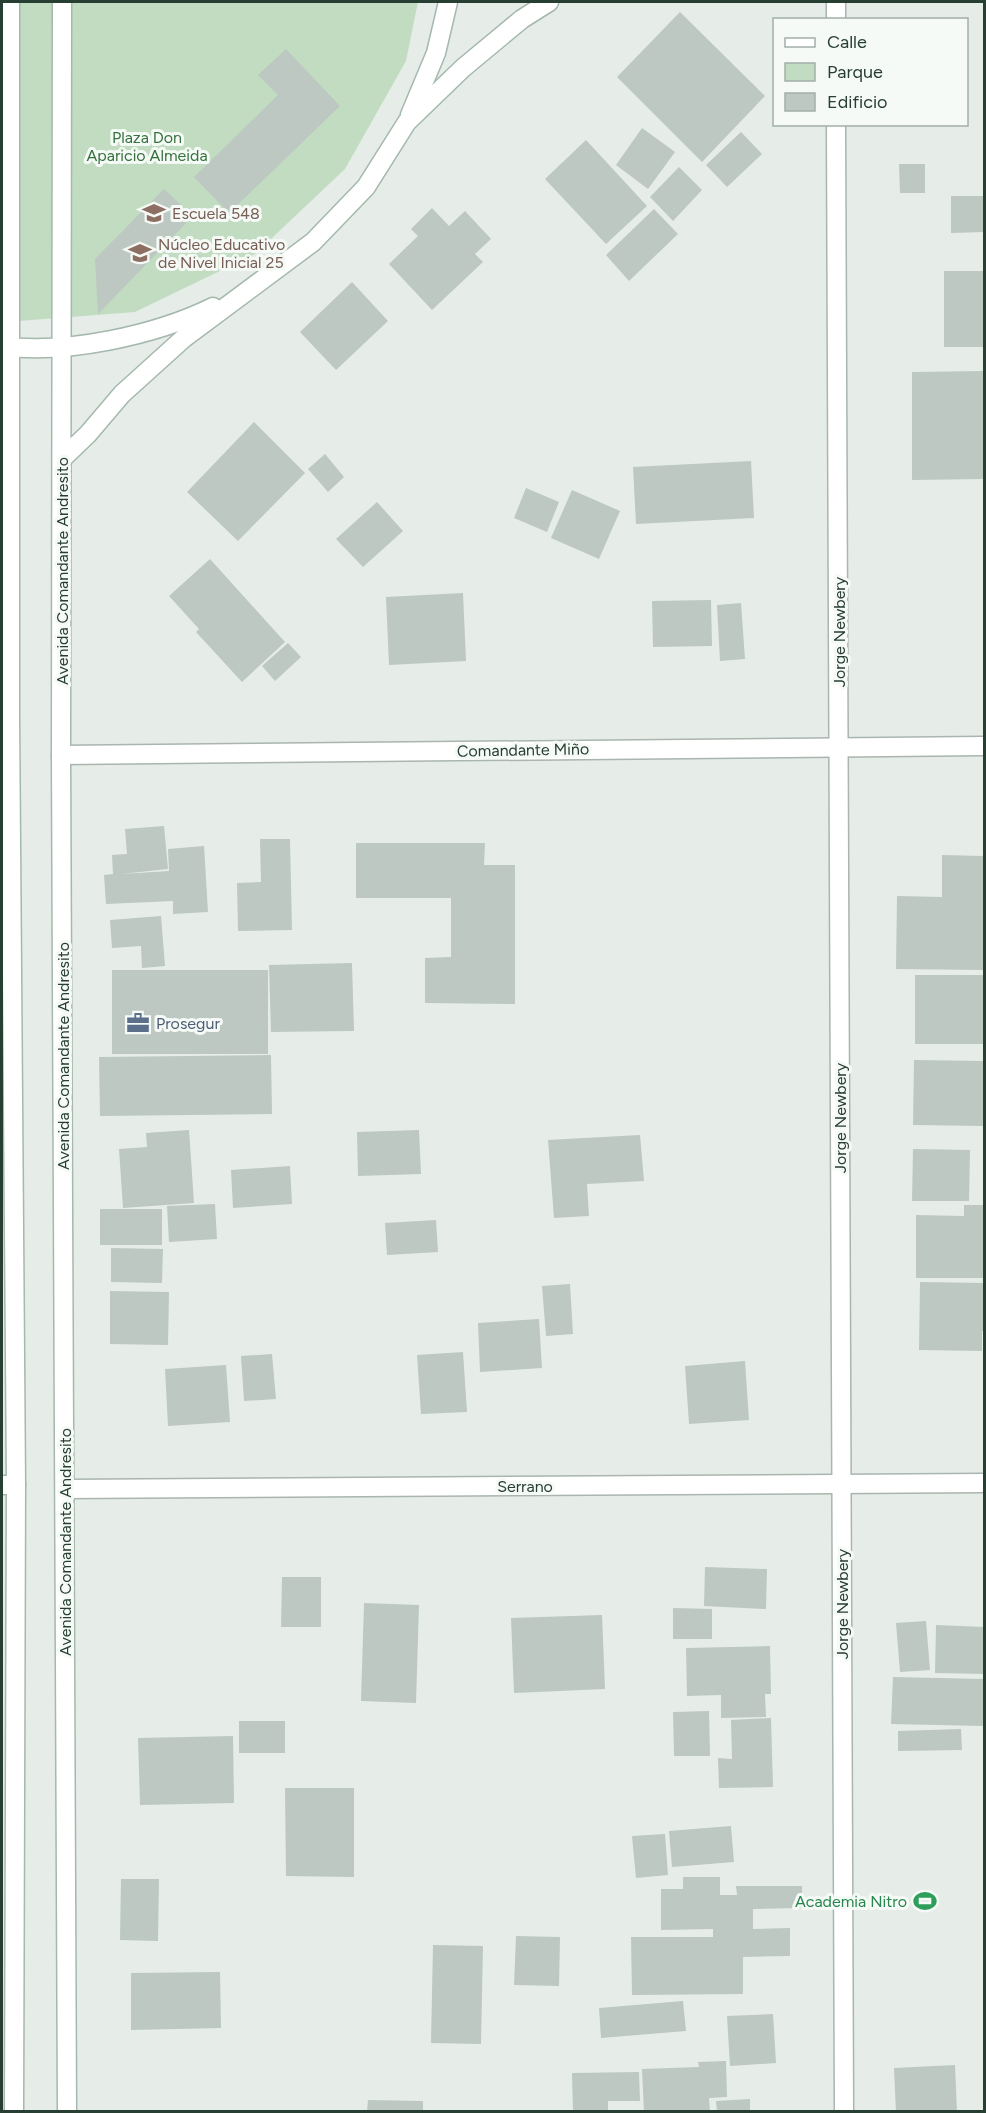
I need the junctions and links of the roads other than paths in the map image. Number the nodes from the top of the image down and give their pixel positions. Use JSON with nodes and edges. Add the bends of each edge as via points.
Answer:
{"nodes":[{"id":1,"x":10,"y":2,"type":"edge"},
{"id":2,"x":62,"y":2,"type":"edge"},
{"id":3,"x":448,"y":2,"type":"edge"},
{"id":4,"x":549,"y":2,"type":"edge"},
{"id":5,"x":836,"y":2,"type":"edge"},
{"id":6,"x":836,"y":18,"type":"edge"},
{"id":7,"x":407,"y":123,"type":"junction"},
{"id":8,"x":836,"y":126,"type":"edge"},
{"id":9,"x":252,"y":288,"type":"junction"},
{"id":10,"x":6,"y":346,"type":"edge"},
{"id":11,"x":62,"y":347,"type":"junction"},
{"id":12,"x":6,"y":453,"type":"edge"},
{"id":13,"x":63,"y":458,"type":"junction"},
{"id":14,"x":6,"y":716,"type":"edge"},
{"id":15,"x":984,"y":746,"type":"edge"},
{"id":16,"x":839,"y":747,"type":"junction"},
{"id":17,"x":61,"y":755,"type":"junction"},
{"id":18,"x":984,"y":1483,"type":"edge"},
{"id":19,"x":842,"y":1484,"type":"junction"},
{"id":20,"x":9,"y":1485,"type":"edge"},
{"id":21,"x":65,"y":1489,"type":"junction"},
{"id":22,"x":14,"y":2112,"type":"edge"},
{"id":23,"x":67,"y":2112,"type":"edge"},
{"id":24,"x":844,"y":2112,"type":"edge"}],
"edges":[{"from":1,"to":10,"type":"main road"},
{"from":2,"to":11,"type":"main road","name":"Avenida Comandante Andresito"},
{"from":3,"to":7,"type":"main road","via":[[436,53]]},
{"from":4,"to":7,"type":"main road","via":[[463,68]]},
{"from":5,"to":6,"type":"main road"},
{"from":7,"to":9,"type":"main road","via":[[366,187],[313,242]]},
{"from":8,"to":16,"type":"main road","name":"Jorge Newbery"},
{"from":9,"to":11,"type":"main road","via":[[193,317],[130,337]]},
{"from":9,"to":13,"type":"main road","via":[[184,338],[122,394]]},
{"from":10,"to":11,"type":"main road"},
{"from":10,"to":12,"type":"main road"},
{"from":11,"to":13,"type":"main road","name":"Avenida Comandante Andresito"},
{"from":12,"to":14,"type":"main road"},
{"from":13,"to":17,"type":"main road","name":"Avenida Comandante Andresito"},
{"from":14,"to":20,"type":"main road"},
{"from":15,"to":16,"type":"main road","name":"Comandante Miño"},
{"from":16,"to":17,"type":"main road","name":"Comandante Miño"},
{"from":16,"to":19,"type":"main road","name":"Jorge Newbery"},
{"from":17,"to":21,"type":"main road","name":"Avenida Comandante Andresito"},
{"from":18,"to":19,"type":"main road","name":"Serrano"},
{"from":19,"to":21,"type":"main road","name":"Serrano"},
{"from":19,"to":24,"type":"main road","name":"Jorge Newbery"},
{"from":20,"to":22,"type":"main road"},
{"from":21,"to":23,"type":"main road","name":"Avenida Comandante Andresito"}]}
